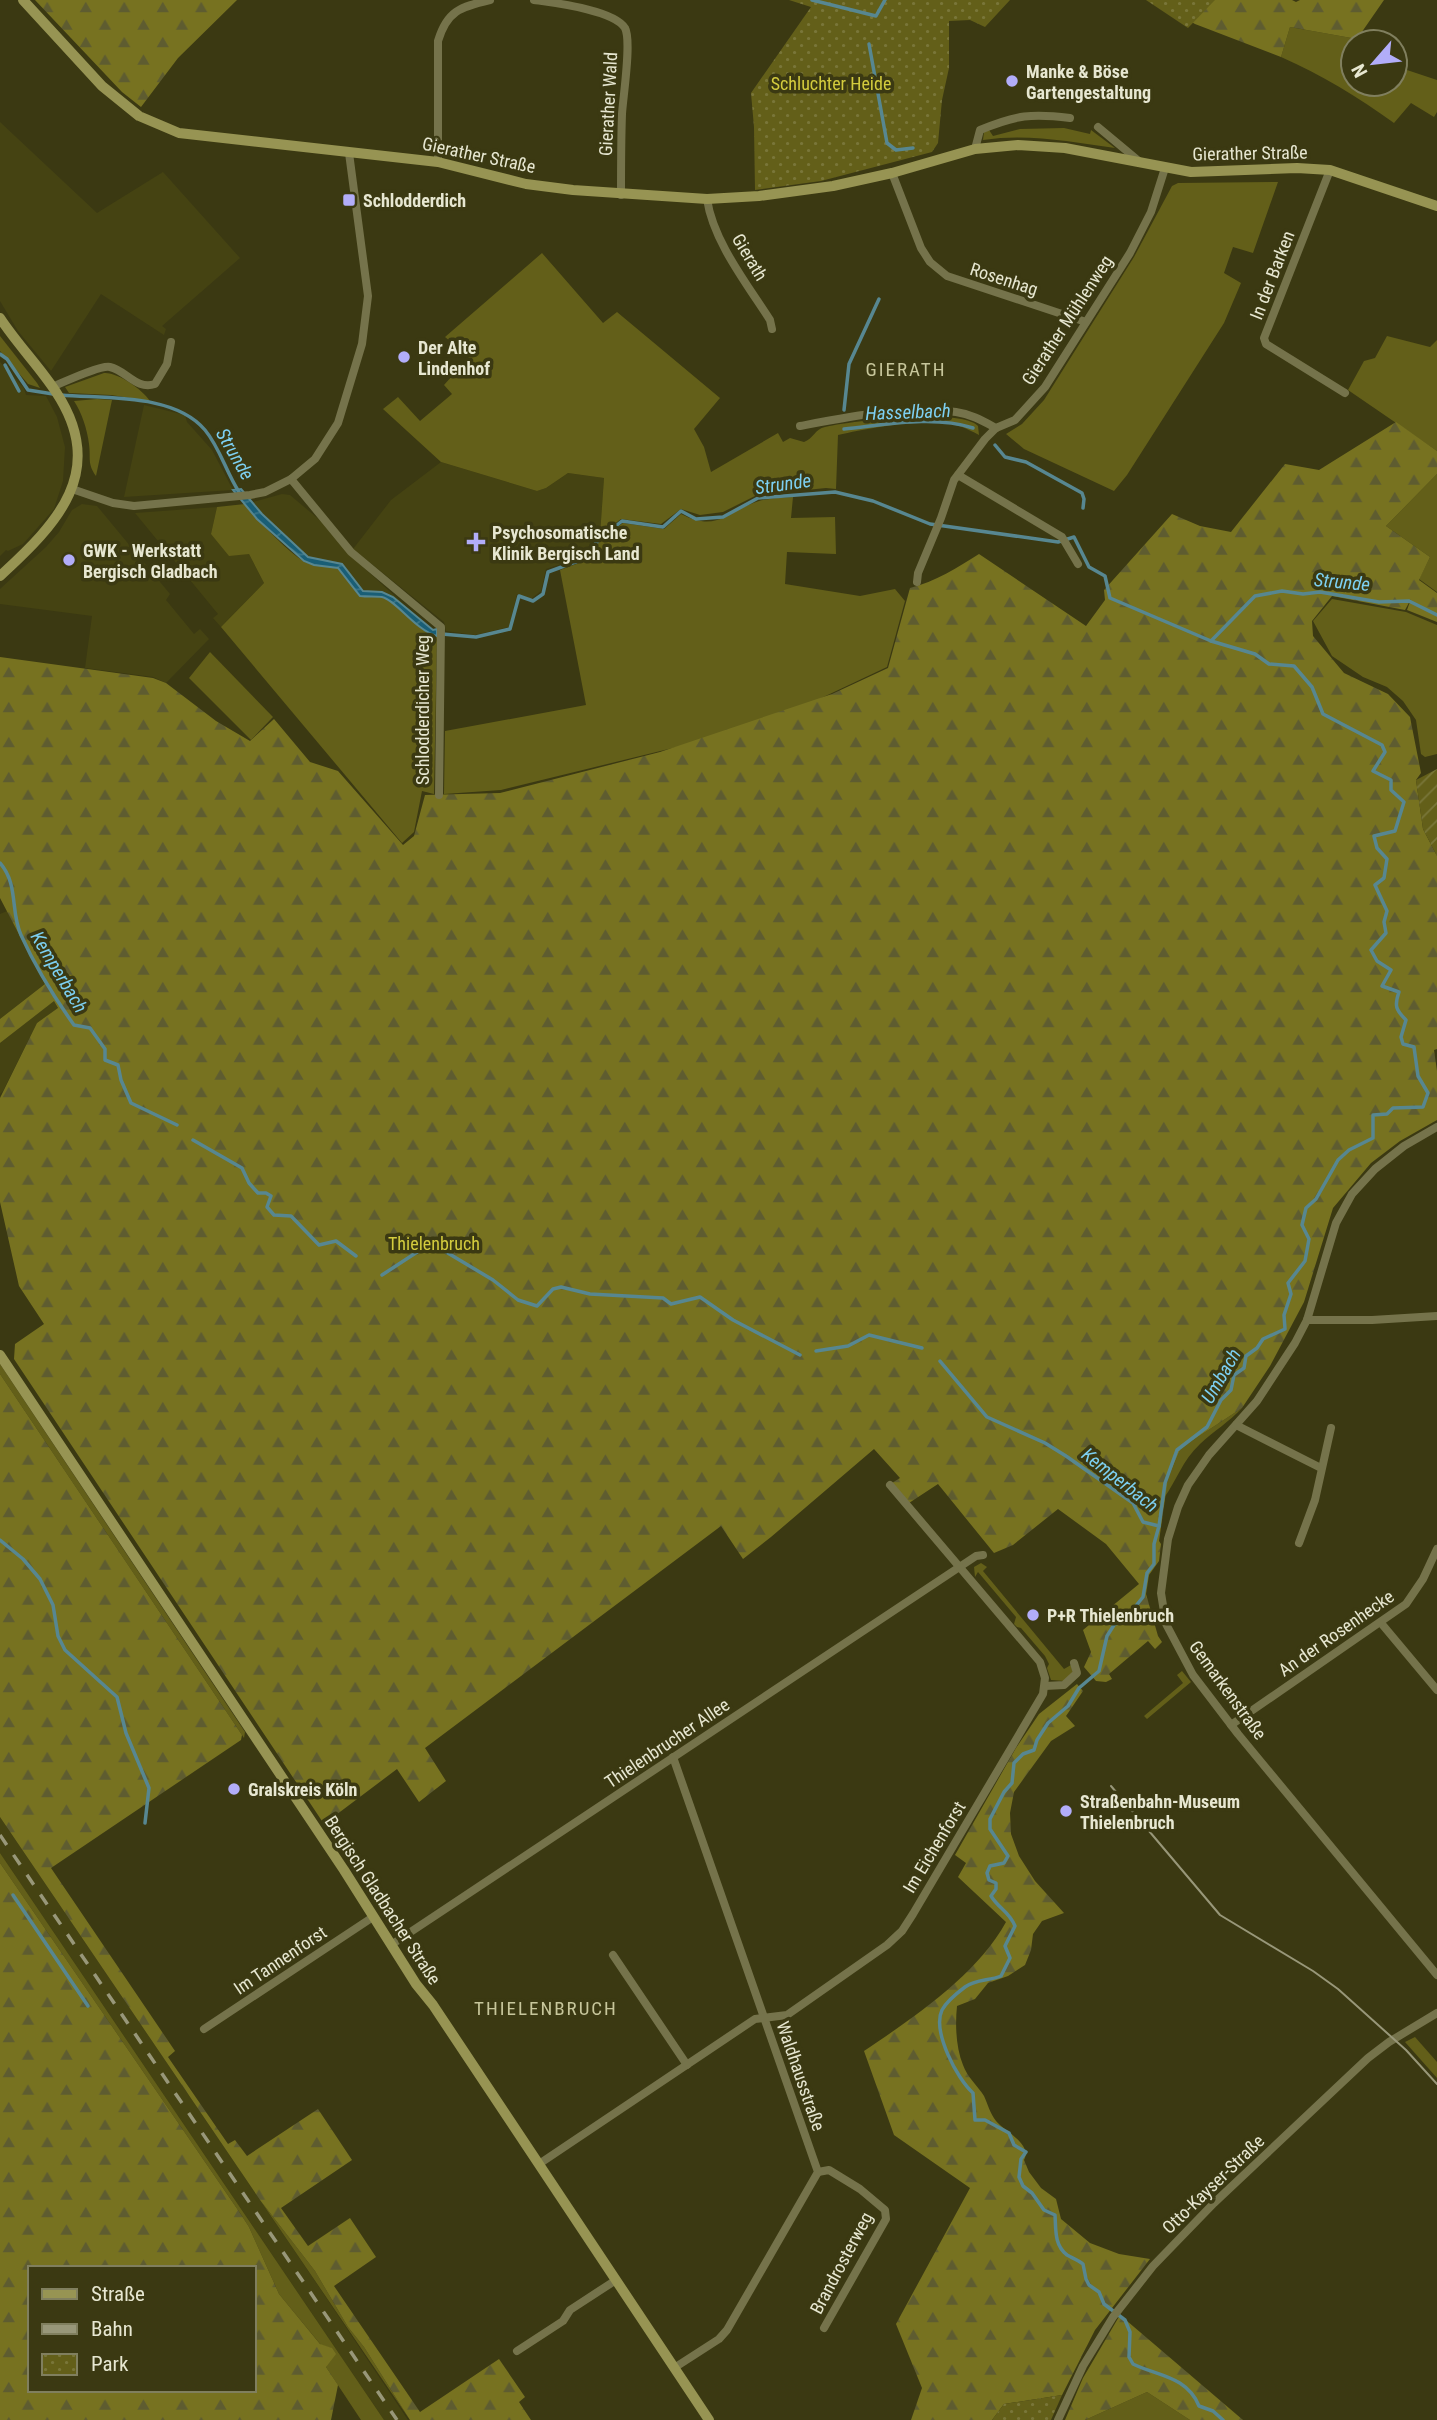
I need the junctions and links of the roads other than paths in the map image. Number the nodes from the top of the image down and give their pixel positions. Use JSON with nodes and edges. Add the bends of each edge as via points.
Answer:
{"nodes":[{"id":1,"x":23,"y":0,"type":"edge"},
{"id":2,"x":490,"y":0,"type":"edge"},
{"id":3,"x":534,"y":0,"type":"edge"},
{"id":4,"x":1070,"y":118,"type":"dead end"},
{"id":5,"x":1098,"y":127,"type":"dead end"},
{"id":6,"x":975,"y":149,"type":"junction"},
{"id":7,"x":349,"y":153,"type":"junction"},
{"id":8,"x":438,"y":162,"type":"junction"},
{"id":9,"x":1142,"y":164,"type":"junction"},
{"id":10,"x":1165,"y":168,"type":"junction"},
{"id":11,"x":1329,"y":170,"type":"junction"},
{"id":12,"x":891,"y":173,"type":"junction"},
{"id":13,"x":621,"y":195,"type":"junction"},
{"id":14,"x":707,"y":199,"type":"junction"},
{"id":15,"x":1437,"y":206,"type":"edge"},
{"id":16,"x":0,"y":318,"type":"edge"},
{"id":17,"x":1086,"y":322,"type":"junction"},
{"id":18,"x":772,"y":329,"type":"dead end"},
{"id":19,"x":171,"y":342,"type":"dead end"},
{"id":20,"x":54,"y":389,"type":"junction"},
{"id":21,"x":1345,"y":393,"type":"dead end"},
{"id":22,"x":800,"y":426,"type":"dead end"},
{"id":23,"x":996,"y":428,"type":"junction"},
{"id":24,"x":958,"y":475,"type":"junction"},
{"id":25,"x":291,"y":479,"type":"junction"},
{"id":26,"x":72,"y":489,"type":"junction"},
{"id":27,"x":1078,"y":565,"type":"dead end"},
{"id":28,"x":0,"y":576,"type":"edge"},
{"id":29,"x":917,"y":582,"type":"dead end"},
{"id":30,"x":439,"y":795,"type":"dead end"},
{"id":31,"x":1437,"y":1127,"type":"edge"},
{"id":32,"x":1437,"y":1316,"type":"edge"},
{"id":33,"x":1307,"y":1320,"type":"junction"},
{"id":34,"x":0,"y":1355,"type":"edge"},
{"id":35,"x":1236,"y":1425,"type":"junction"},
{"id":36,"x":1331,"y":1428,"type":"dead end"},
{"id":37,"x":1321,"y":1468,"type":"junction"},
{"id":38,"x":890,"y":1485,"type":"dead end"},
{"id":39,"x":1299,"y":1543,"type":"dead end"},
{"id":40,"x":1436,"y":1554,"type":"edge"},
{"id":41,"x":983,"y":1555,"type":"dead end"},
{"id":42,"x":960,"y":1566,"type":"junction"},
{"id":43,"x":1381,"y":1623,"type":"junction"},
{"id":44,"x":1074,"y":1662,"type":"dead end"},
{"id":45,"x":1045,"y":1686,"type":"junction"},
{"id":46,"x":1437,"y":1690,"type":"edge"},
{"id":47,"x":1231,"y":1725,"type":"junction"},
{"id":48,"x":673,"y":1757,"type":"junction"},
{"id":49,"x":373,"y":1917,"type":"junction"},
{"id":50,"x":391,"y":1945,"type":"junction"},
{"id":51,"x":613,"y":1955,"type":"dead end"},
{"id":52,"x":1437,"y":1975,"type":"edge"},
{"id":53,"x":1437,"y":2012,"type":"edge"},
{"id":54,"x":764,"y":2017,"type":"junction"},
{"id":55,"x":205,"y":2029,"type":"dead end"},
{"id":56,"x":687,"y":2065,"type":"junction"},
{"id":57,"x":538,"y":2164,"type":"junction"},
{"id":58,"x":818,"y":2172,"type":"junction"},
{"id":59,"x":616,"y":2280,"type":"junction"},
{"id":60,"x":824,"y":2328,"type":"dead end"},
{"id":61,"x":517,"y":2351,"type":"dead end"},
{"id":62,"x":674,"y":2368,"type":"junction"},
{"id":63,"x":709,"y":2420,"type":"edge"},
{"id":64,"x":1058,"y":2420,"type":"edge"}],
"edges":[{"from":1,"to":7,"type":"street","name":"Gierather Straße","via":[[102,86],[151,122],[179,133]]},
{"from":2,"to":8,"type":"street","via":[[450,15],[438,41]]},
{"from":3,"to":13,"type":"street","name":"Gierather Wald","via":[[600,13],[616,19],[625,29]]},
{"from":4,"to":6,"type":"street","via":[[1034,114],[1007,119],[980,130]]},
{"from":5,"to":9,"type":"street"},
{"from":6,"to":9,"type":"street","name":"Gierather Straße","via":[[1018,145],[1065,148]]},
{"from":6,"to":12,"type":"street","name":"Gierather Straße"},
{"from":7,"to":8,"type":"street","name":"Gierather Straße"},
{"from":7,"to":25,"type":"street","via":[[368,296],[362,344],[338,423],[315,459]]},
{"from":8,"to":13,"type":"street","name":"Gierather Straße","via":[[526,184]]},
{"from":9,"to":10,"type":"street","name":"Gierather Straße"},
{"from":10,"to":11,"type":"street","name":"Gierather Straße","via":[[1191,172]]},
{"from":10,"to":17,"type":"street","name":"Gierather Mühlenweg","via":[[1151,212],[1130,253]]},
{"from":11,"to":15,"type":"street","name":"Gierather Straße"},
{"from":11,"to":21,"type":"street","name":"In der Barken","via":[[1264,338],[1266,344]]},
{"from":12,"to":14,"type":"street","name":"Gierather Straße","via":[[759,196]]},
{"from":12,"to":17,"type":"street","name":"Rosenhag","via":[[921,248],[947,275]]},
{"from":13,"to":14,"type":"street","name":"Gierather Straße"},
{"from":14,"to":18,"type":"street","name":"Gierath","via":[[720,238]]},
{"from":16,"to":20,"type":"street"},
{"from":17,"to":23,"type":"street","name":"Gierather Mühlenweg","via":[[1045,387],[1015,420]]},
{"from":19,"to":20,"type":"street","via":[[167,364],[155,384],[144,386],[104,367]]},
{"from":20,"to":26,"type":"street","via":[[75,428],[78,451]]},
{"from":22,"to":23,"type":"street","via":[[920,410],[956,412]]},
{"from":23,"to":24,"type":"street","name":"Gierather Mühlenweg"},
{"from":24,"to":27,"type":"street","via":[[1064,540]]},
{"from":24,"to":29,"type":"street","name":"Gierather Mühlenweg"},
{"from":25,"to":26,"type":"street","via":[[265,492],[238,497],[125,506]]},
{"from":25,"to":30,"type":"street","name":"Schlodderdicher Weg","via":[[351,552],[438,623]]},
{"from":26,"to":28,"type":"street","via":[[48,529]]},
{"from":31,"to":33,"type":"street","name":"Gemarkenstraße","via":[[1375,1169],[1352,1195],[1336,1223]]},
{"from":32,"to":33,"type":"street"},
{"from":33,"to":35,"type":"street","name":"Gemarkenstraße","via":[[1283,1363]]},
{"from":34,"to":49,"type":"street","name":"Bergisch Gladbacher Straße"},
{"from":35,"to":37,"type":"street"},
{"from":35,"to":47,"type":"street","name":"Gemarkenstraße","via":[[1202,1465],[1178,1507],[1168,1539],[1161,1593],[1166,1624],[1186,1664]]},
{"from":36,"to":37,"type":"street"},
{"from":37,"to":39,"type":"street"},
{"from":38,"to":42,"type":"street"},
{"from":40,"to":43,"type":"street","name":"An der Rosenhecke","via":[[1406,1604]]},
{"from":41,"to":42,"type":"street","name":"Thielenbrucher Allee"},
{"from":42,"to":45,"type":"street","via":[[1040,1661]]},
{"from":42,"to":48,"type":"street","name":"Thielenbrucher Allee"},
{"from":43,"to":46,"type":"street"},
{"from":43,"to":47,"type":"street","name":"An der Rosenhecke"},
{"from":44,"to":45,"type":"street","via":[[1077,1673],[1070,1681]]},
{"from":45,"to":54,"type":"street","name":"Im Eichenforst","via":[[902,1930],[787,2015]]},
{"from":47,"to":52,"type":"street","name":"Gemarkenstraße"},
{"from":48,"to":50,"type":"street","name":"Thielenbrucher Allee"},
{"from":48,"to":54,"type":"street","name":"Waldhausstraße"},
{"from":49,"to":50,"type":"street","name":"Bergisch Gladbacher Straße"},
{"from":49,"to":55,"type":"street","name":"Im Tannenforst"},
{"from":50,"to":57,"type":"street","name":"Bergisch Gladbacher Straße"},
{"from":51,"to":56,"type":"street"},
{"from":53,"to":64,"type":"street","name":"Otto-Kayser-Straße","via":[[1368,2058],[1153,2266],[1115,2314],[1083,2366]]},
{"from":54,"to":56,"type":"street","name":"Im Eichenforst"},
{"from":54,"to":58,"type":"street","name":"Waldhausstraße"},
{"from":56,"to":57,"type":"street","name":"Im Eichenforst"},
{"from":57,"to":59,"type":"street","name":"Bergisch Gladbacher Straße"},
{"from":58,"to":60,"type":"street","name":"Brandrosterweg","via":[[829,2170],[860,2189],[885,2210],[886,2219]]},
{"from":58,"to":62,"type":"street","via":[[727,2330]]},
{"from":59,"to":61,"type":"street"},
{"from":59,"to":62,"type":"street","name":"Bergisch Gladbacher Straße"},
{"from":62,"to":63,"type":"street","name":"Bergisch Gladbacher Straße"}]}
